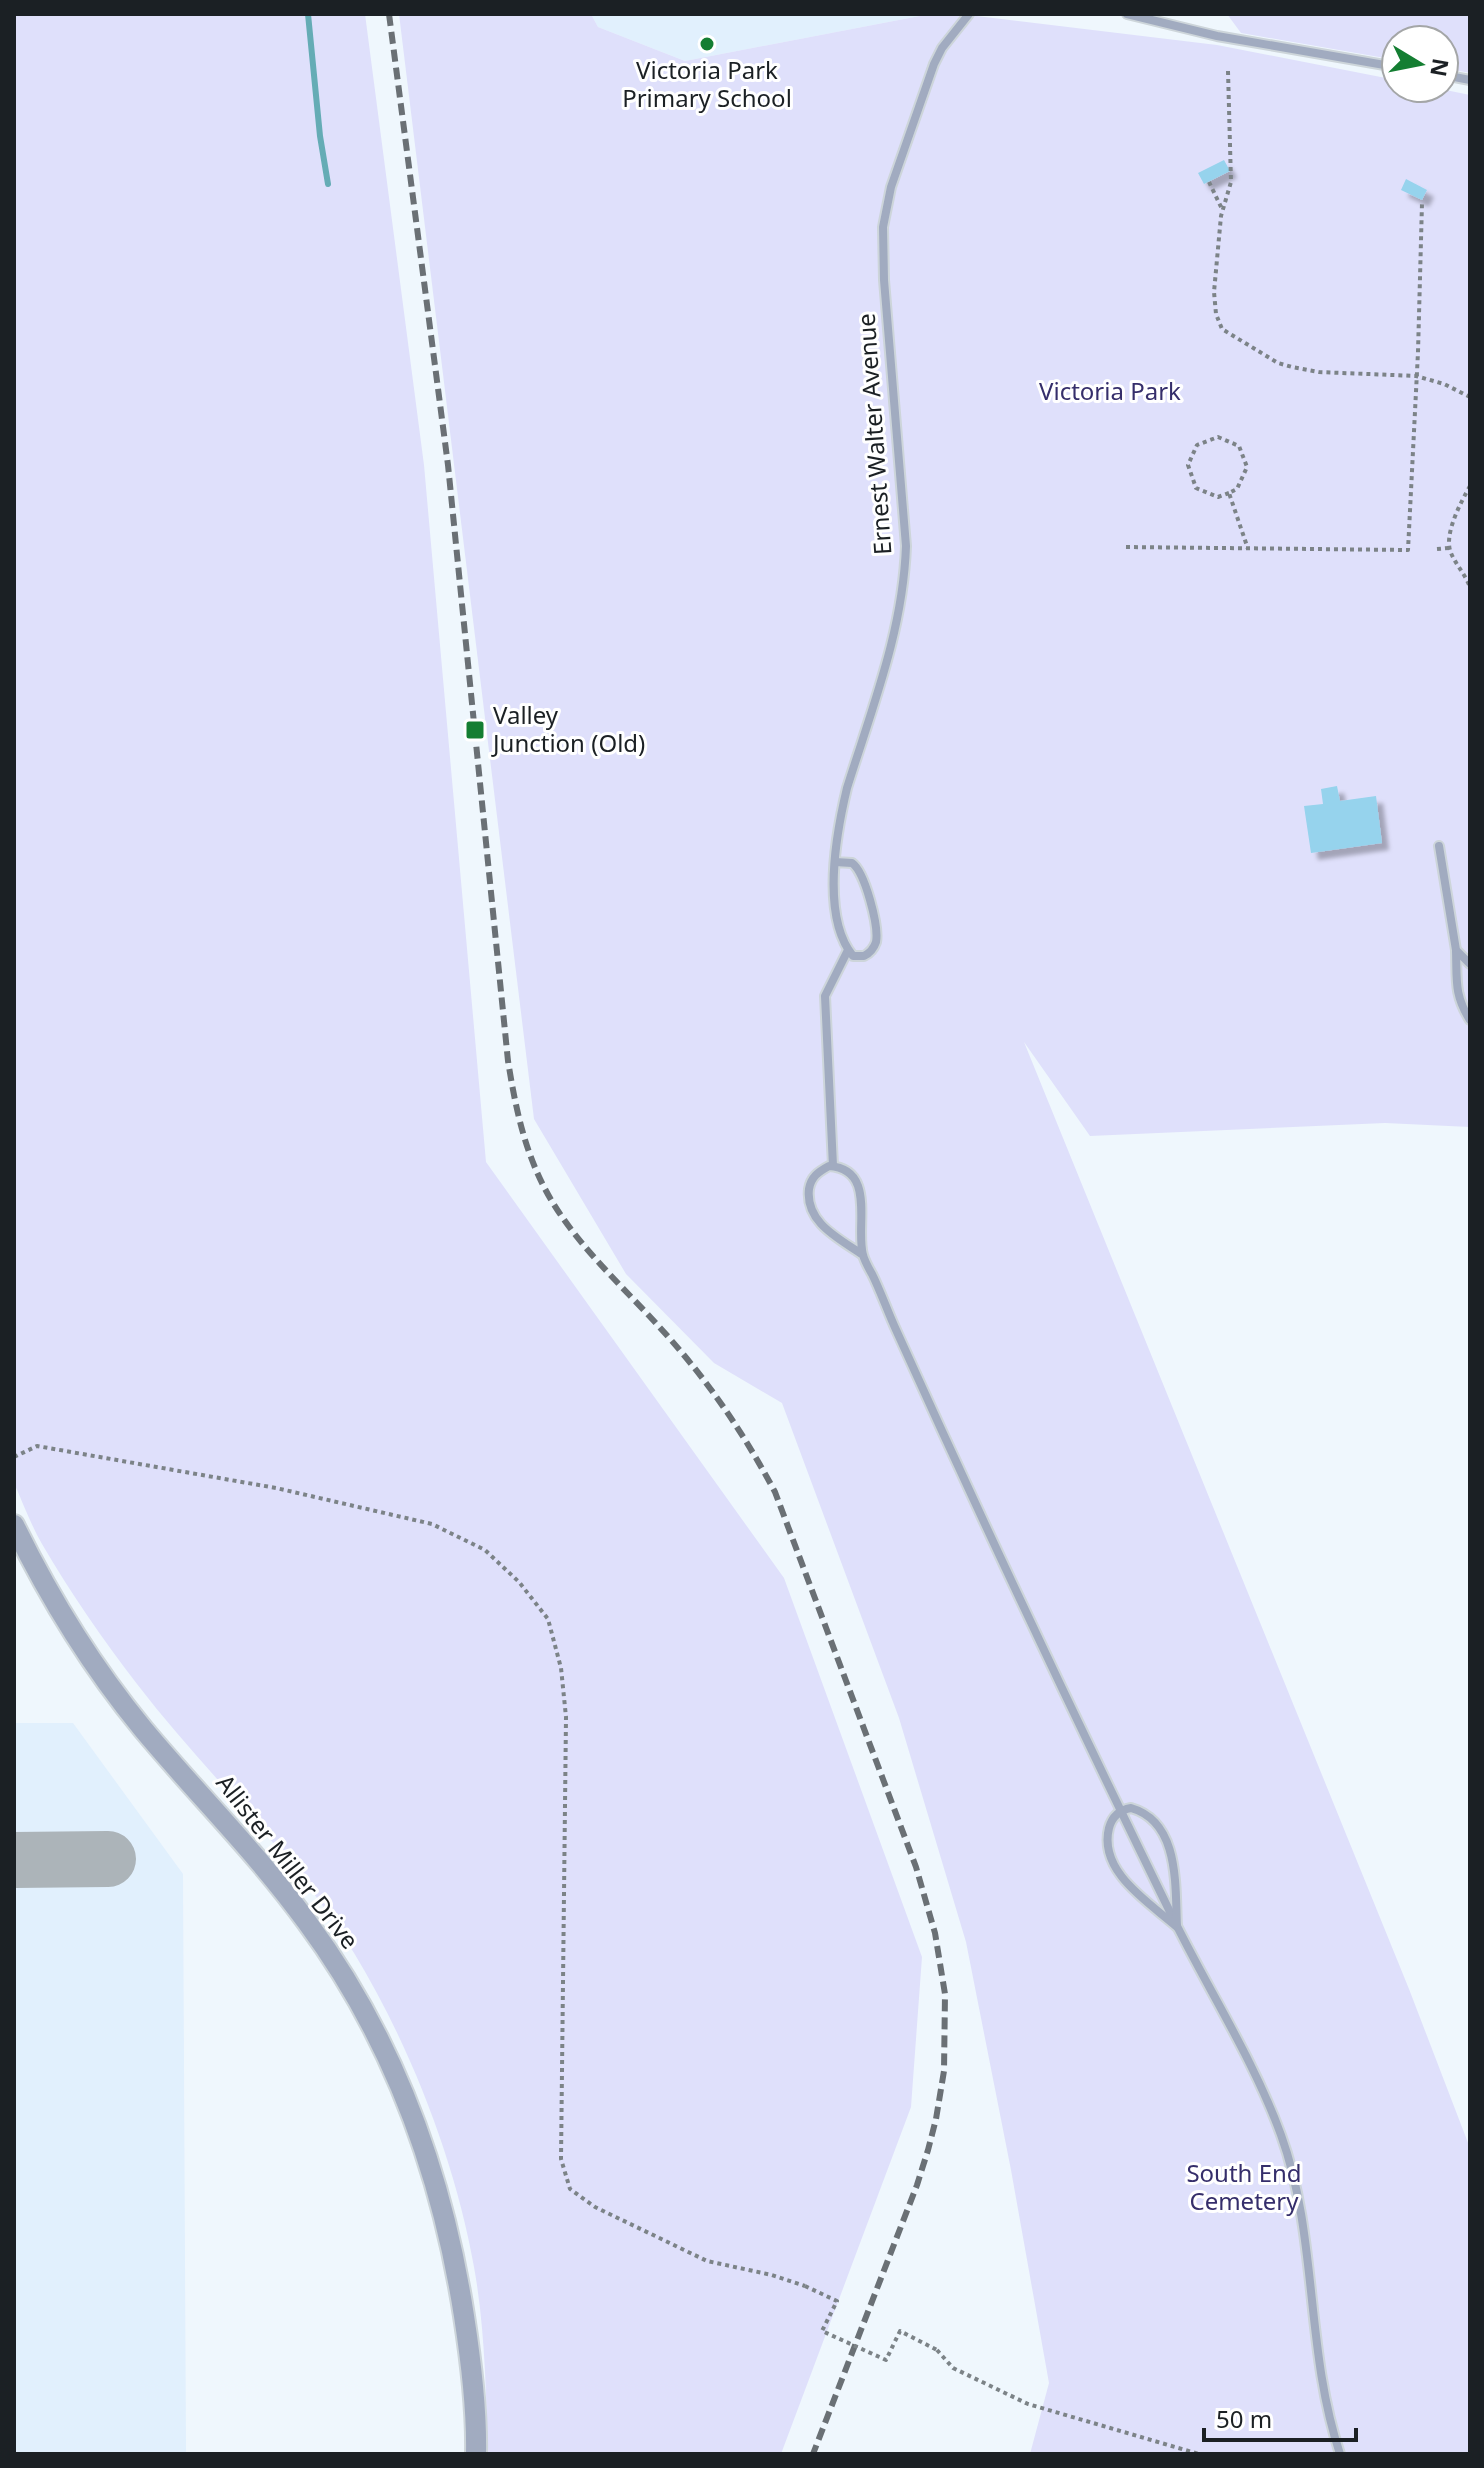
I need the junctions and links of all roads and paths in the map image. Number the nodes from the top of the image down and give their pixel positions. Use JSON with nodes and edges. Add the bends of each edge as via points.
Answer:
{"nodes":[{"id":1,"x":969,"y":14,"type":"edge"},
{"id":2,"x":1127,"y":14,"type":"edge"},
{"id":3,"x":1380,"y":64,"type":"edge"},
{"id":4,"x":1228,"y":71,"type":"dead end"},
{"id":5,"x":1209,"y":182,"type":"dead end"},
{"id":6,"x":1422,"y":203,"type":"dead end"},
{"id":7,"x":1223,"y":210,"type":"junction"},
{"id":8,"x":1416,"y":376,"type":"junction"},
{"id":9,"x":1470,"y":397,"type":"edge"},
{"id":10,"x":1470,"y":486,"type":"edge"},
{"id":11,"x":1229,"y":493,"type":"junction"},
{"id":12,"x":1126,"y":547,"type":"dead end"},
{"id":13,"x":1449,"y":548,"type":"junction"},
{"id":14,"x":1248,"y":549,"type":"junction"},
{"id":15,"x":1437,"y":549,"type":"dead end"},
{"id":16,"x":1470,"y":587,"type":"edge"},
{"id":17,"x":1439,"y":846,"type":"dead end"},
{"id":18,"x":835,"y":862,"type":"junction"},
{"id":19,"x":1456,"y":950,"type":"junction"},
{"id":20,"x":850,"y":952,"type":"junction"},
{"id":21,"x":1470,"y":964,"type":"edge"},
{"id":22,"x":1470,"y":1020,"type":"edge"},
{"id":23,"x":833,"y":1166,"type":"junction"},
{"id":24,"x":863,"y":1255,"type":"junction"},
{"id":25,"x":14,"y":1457,"type":"edge"},
{"id":26,"x":14,"y":1525,"type":"edge"},
{"id":27,"x":1121,"y":1810,"type":"junction"},
{"id":28,"x":1177,"y":1927,"type":"junction"},
{"id":29,"x":476,"y":2454,"type":"edge"},
{"id":30,"x":1199,"y":2454,"type":"edge"},
{"id":31,"x":1340,"y":2454,"type":"edge"}],
"edges":[{"from":1,"to":18,"type":"lane","name":"Ernest Walter Avenue","via":[[934,64],[885,215],[884,280],[905,573],[888,663],[847,788]]},
{"from":2,"to":3,"type":"lane","via":[[1217,36]]},
{"from":4,"to":7,"type":"path","via":[[1231,182]]},
{"from":5,"to":7,"type":"path"},
{"from":6,"to":8,"type":"path"},
{"from":7,"to":8,"type":"path","via":[[1214,292],[1222,329],[1292,367]]},
{"from":8,"to":9,"type":"path"},
{"from":8,"to":14,"type":"path","via":[[1408,550]]},
{"from":10,"to":13,"type":"path"},
{"from":11,"to":11,"type":"path","via":[[1237,489],[1247,467],[1239,446],[1218,437],[1197,445],[1188,465],[1196,488],[1218,497]]},
{"from":11,"to":14,"type":"path"},
{"from":12,"to":14,"type":"path"},
{"from":13,"to":15,"type":"path"},
{"from":13,"to":16,"type":"path"},
{"from":17,"to":19,"type":"lane"},
{"from":18,"to":20,"type":"lane","name":"Ernest Walter Avenue","via":[[838,921]]},
{"from":18,"to":20,"type":"lane","via":[[858,867],[874,924],[876,943],[869,953],[858,957]]},
{"from":19,"to":21,"type":"lane"},
{"from":19,"to":22,"type":"lane","via":[[1456,991]]},
{"from":20,"to":23,"type":"lane","via":[[825,996]]},
{"from":23,"to":24,"type":"lane","via":[[845,1171],[860,1191]]},
{"from":23,"to":24,"type":"lane","via":[[813,1178],[809,1202],[836,1239]]},
{"from":24,"to":27,"type":"lane"},
{"from":25,"to":30,"type":"path","bridge":true,"via":[[37,1446],[276,1488],[432,1524],[485,1550],[548,1619],[561,1668],[566,1717],[561,2159],[570,2189],[595,2207],[707,2261],[772,2275],[837,2301],[822,2331],[886,2360],[900,2331],[937,2350],[953,2368],[1028,2404]]},
{"from":26,"to":29,"type":"street","name":"Allister Miller Drive","via":[[58,1607],[104,1676],[308,1923],[357,1997],[391,2063],[420,2135],[456,2264],[472,2368]]},
{"from":27,"to":28,"type":"lane"},
{"from":27,"to":28,"type":"lane","via":[[1109,1831],[1113,1864]]},
{"from":27,"to":28,"type":"lane","via":[[1145,1812],[1166,1839]]},
{"from":28,"to":31,"type":"lane","via":[[1253,2071],[1289,2158],[1300,2203],[1318,2363]]}]}
